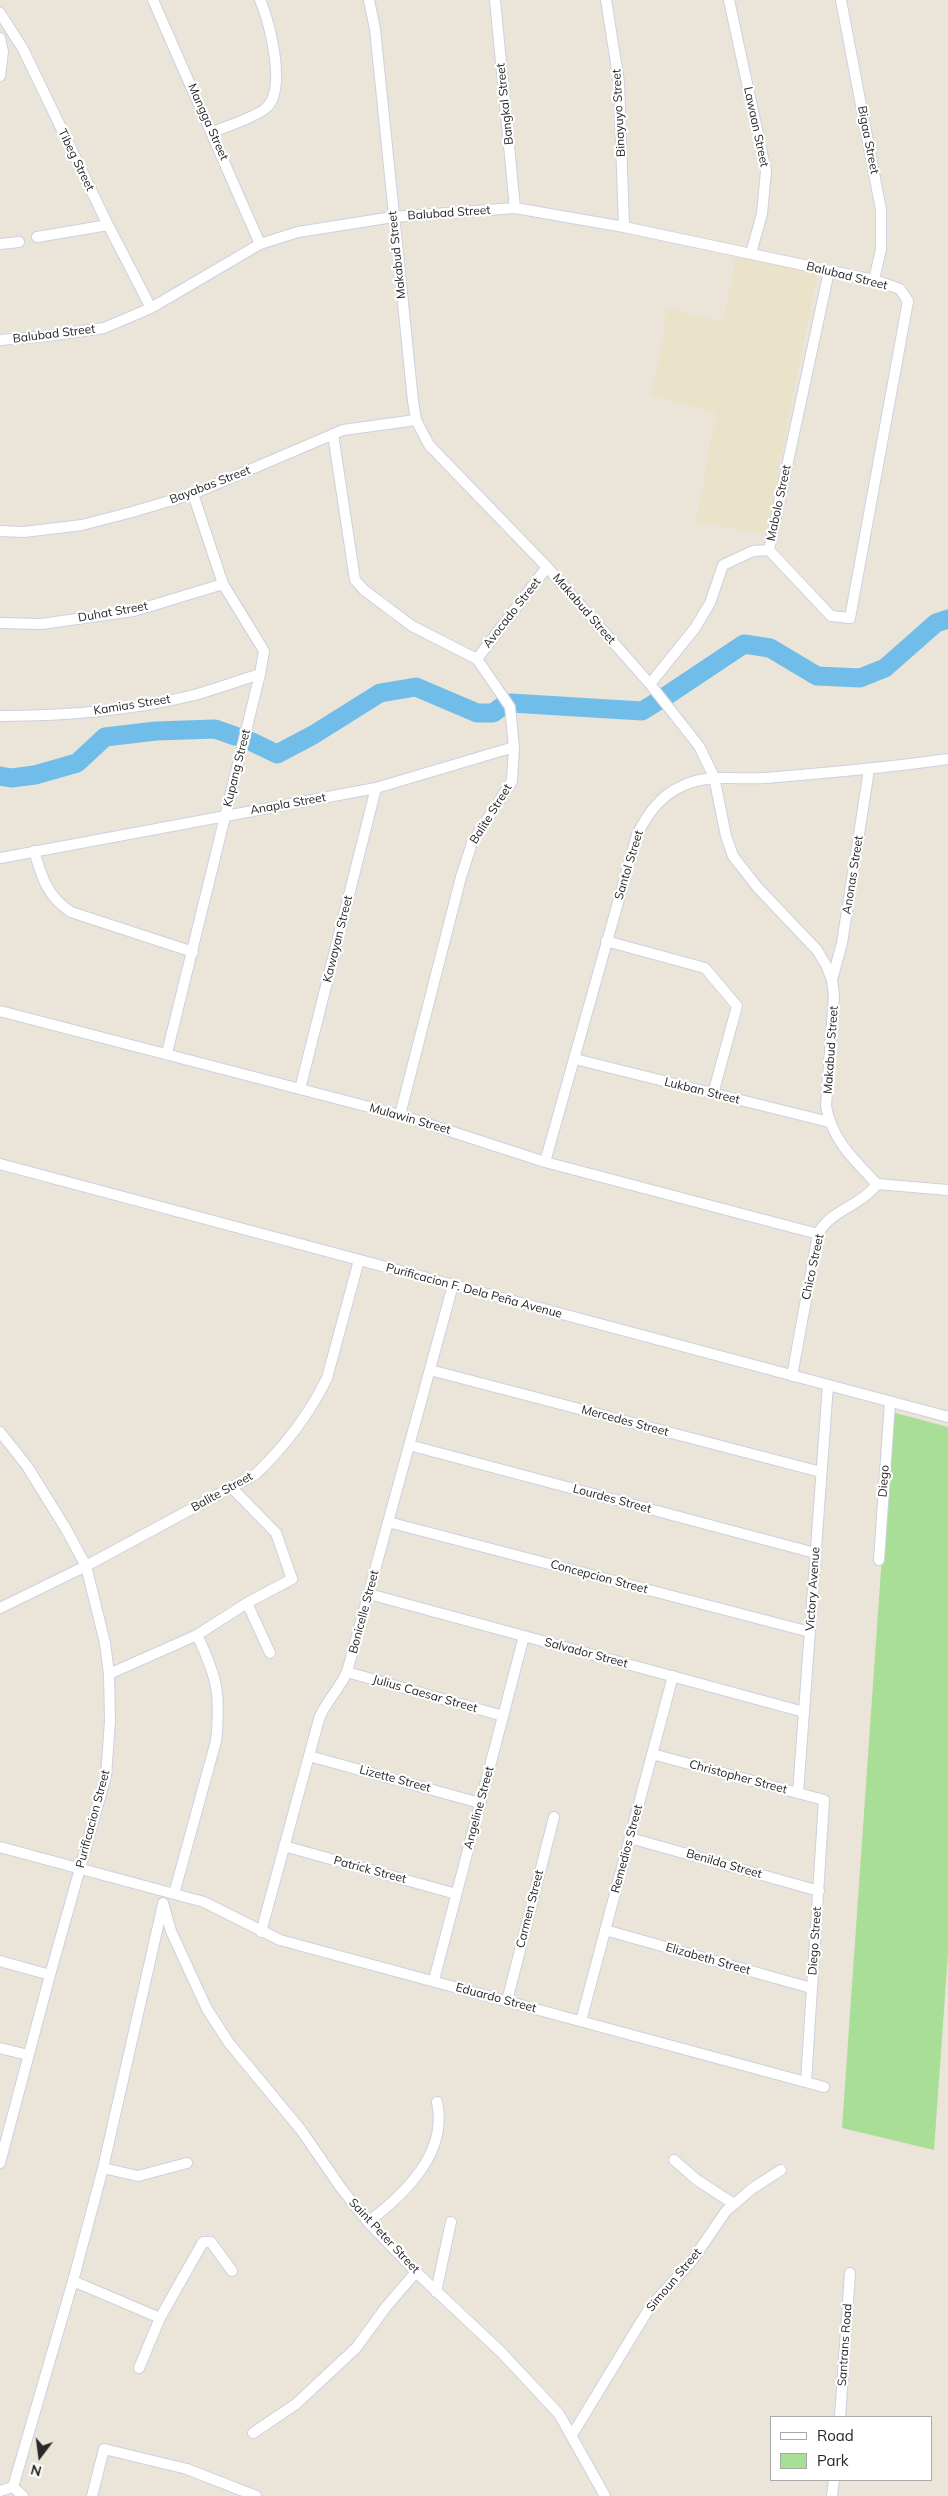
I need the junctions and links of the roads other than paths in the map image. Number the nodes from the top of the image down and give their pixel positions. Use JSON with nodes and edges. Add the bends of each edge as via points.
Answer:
{"nodes":[{"id":1,"x":153,"y":0,"type":"edge"},
{"id":2,"x":260,"y":0,"type":"edge"},
{"id":3,"x":369,"y":0,"type":"edge"},
{"id":4,"x":495,"y":0,"type":"edge"},
{"id":5,"x":606,"y":0,"type":"edge"},
{"id":6,"x":729,"y":0,"type":"edge"},
{"id":7,"x":841,"y":0,"type":"edge"},
{"id":8,"x":0,"y":13,"type":"edge"},
{"id":9,"x":0,"y":38,"type":"edge"},
{"id":10,"x":0,"y":76,"type":"edge"},
{"id":11,"x":213,"y":132,"type":"junction"},
{"id":12,"x":515,"y":208,"type":"junction"},
{"id":13,"x":393,"y":217,"type":"junction"},
{"id":14,"x":108,"y":225,"type":"junction"},
{"id":15,"x":624,"y":228,"type":"junction"},
{"id":16,"x":37,"y":237,"type":"dead end"},
{"id":17,"x":19,"y":242,"type":"dead end"},
{"id":18,"x":0,"y":244,"type":"edge"},
{"id":19,"x":260,"y":244,"type":"junction"},
{"id":20,"x":751,"y":253,"type":"junction"},
{"id":21,"x":829,"y":271,"type":"junction"},
{"id":22,"x":874,"y":280,"type":"junction"},
{"id":23,"x":151,"y":308,"type":"junction"},
{"id":24,"x":0,"y":340,"type":"edge"},
{"id":25,"x":416,"y":420,"type":"junction"},
{"id":26,"x":333,"y":434,"type":"junction"},
{"id":27,"x":193,"y":494,"type":"junction"},
{"id":28,"x":0,"y":531,"type":"edge"},
{"id":29,"x":769,"y":550,"type":"junction"},
{"id":30,"x":548,"y":567,"type":"junction"},
{"id":31,"x":223,"y":584,"type":"junction"},
{"id":32,"x":0,"y":623,"type":"edge"},
{"id":33,"x":477,"y":659,"type":"junction"},
{"id":34,"x":260,"y":674,"type":"junction"},
{"id":35,"x":650,"y":684,"type":"junction"},
{"id":36,"x":0,"y":716,"type":"edge"},
{"id":37,"x":514,"y":747,"type":"junction"},
{"id":38,"x":948,"y":759,"type":"edge"},
{"id":39,"x":869,"y":770,"type":"junction"},
{"id":40,"x":714,"y":776,"type":"junction"},
{"id":41,"x":376,"y":788,"type":"junction"},
{"id":42,"x":226,"y":815,"type":"junction"},
{"id":43,"x":34,"y":852,"type":"junction"},
{"id":44,"x":0,"y":858,"type":"edge"},
{"id":45,"x":606,"y":941,"type":"junction"},
{"id":46,"x":193,"y":952,"type":"junction"},
{"id":47,"x":832,"y":980,"type":"junction"},
{"id":48,"x":0,"y":1011,"type":"edge"},
{"id":49,"x":166,"y":1053,"type":"junction"},
{"id":50,"x":575,"y":1059,"type":"junction"},
{"id":51,"x":300,"y":1089,"type":"junction"},
{"id":52,"x":713,"y":1094,"type":"junction"},
{"id":53,"x":400,"y":1115,"type":"junction"},
{"id":54,"x":829,"y":1122,"type":"junction"},
{"id":55,"x":545,"y":1162,"type":"junction"},
{"id":56,"x":0,"y":1164,"type":"edge"},
{"id":57,"x":877,"y":1184,"type":"junction"},
{"id":58,"x":948,"y":1190,"type":"edge"},
{"id":59,"x":818,"y":1234,"type":"junction"},
{"id":60,"x":359,"y":1260,"type":"junction"},
{"id":61,"x":453,"y":1285,"type":"junction"},
{"id":62,"x":430,"y":1370,"type":"junction"},
{"id":63,"x":792,"y":1376,"type":"junction"},
{"id":64,"x":828,"y":1385,"type":"junction"},
{"id":65,"x":890,"y":1402,"type":"junction"},
{"id":66,"x":948,"y":1417,"type":"edge"},
{"id":67,"x":0,"y":1432,"type":"edge"},
{"id":68,"x":409,"y":1445,"type":"junction"},
{"id":69,"x":821,"y":1472,"type":"junction"},
{"id":70,"x":231,"y":1487,"type":"junction"},
{"id":71,"x":388,"y":1522,"type":"junction"},
{"id":72,"x":815,"y":1553,"type":"junction"},
{"id":73,"x":878,"y":1560,"type":"dead end"},
{"id":74,"x":86,"y":1566,"type":"junction"},
{"id":75,"x":368,"y":1594,"type":"junction"},
{"id":76,"x":248,"y":1603,"type":"junction"},
{"id":77,"x":0,"y":1608,"type":"edge"},
{"id":78,"x":810,"y":1632,"type":"junction"},
{"id":79,"x":197,"y":1635,"type":"junction"},
{"id":80,"x":524,"y":1636,"type":"junction"},
{"id":81,"x":270,"y":1653,"type":"dead end"},
{"id":82,"x":347,"y":1672,"type":"junction"},
{"id":83,"x":109,"y":1674,"type":"junction"},
{"id":84,"x":672,"y":1676,"type":"junction"},
{"id":85,"x":804,"y":1712,"type":"junction"},
{"id":86,"x":503,"y":1716,"type":"junction"},
{"id":87,"x":652,"y":1754,"type":"junction"},
{"id":88,"x":309,"y":1756,"type":"junction"},
{"id":89,"x":798,"y":1793,"type":"junction"},
{"id":90,"x":824,"y":1800,"type":"joint"},
{"id":91,"x":480,"y":1803,"type":"junction"},
{"id":92,"x":554,"y":1816,"type":"dead end"},
{"id":93,"x":630,"y":1838,"type":"junction"},
{"id":94,"x":284,"y":1846,"type":"junction"},
{"id":95,"x":0,"y":1847,"type":"edge"},
{"id":96,"x":80,"y":1869,"type":"junction"},
{"id":97,"x":161,"y":1890,"type":"junction"},
{"id":98,"x":818,"y":1891,"type":"junction"},
{"id":99,"x":174,"y":1894,"type":"junction"},
{"id":100,"x":456,"y":1894,"type":"junction"},
{"id":101,"x":163,"y":1903,"type":"junction"},
{"id":102,"x":605,"y":1930,"type":"junction"},
{"id":103,"x":261,"y":1932,"type":"junction"},
{"id":104,"x":0,"y":1961,"type":"edge"},
{"id":105,"x":50,"y":1975,"type":"junction"},
{"id":106,"x":434,"y":1980,"type":"junction"},
{"id":107,"x":811,"y":1988,"type":"junction"},
{"id":108,"x":507,"y":2001,"type":"junction"},
{"id":109,"x":581,"y":2021,"type":"junction"},
{"id":110,"x":0,"y":2048,"type":"edge"},
{"id":111,"x":28,"y":2055,"type":"junction"},
{"id":112,"x":806,"y":2082,"type":"junction"},
{"id":113,"x":824,"y":2087,"type":"dead end"},
{"id":114,"x":437,"y":2102,"type":"dead end"},
{"id":115,"x":674,"y":2160,"type":"dead end"},
{"id":116,"x":0,"y":2163,"type":"edge"},
{"id":117,"x":187,"y":2163,"type":"dead end"},
{"id":118,"x":103,"y":2168,"type":"junction"},
{"id":119,"x":781,"y":2170,"type":"dead end"},
{"id":120,"x":734,"y":2204,"type":"junction"},
{"id":121,"x":368,"y":2222,"type":"junction"},
{"id":122,"x":451,"y":2222,"type":"dead end"},
{"id":123,"x":232,"y":2271,"type":"dead end"},
{"id":124,"x":416,"y":2272,"type":"junction"},
{"id":125,"x":850,"y":2273,"type":"dead end"},
{"id":126,"x":73,"y":2281,"type":"junction"},
{"id":127,"x":436,"y":2292,"type":"junction"},
{"id":128,"x":160,"y":2318,"type":"junction"},
{"id":129,"x":139,"y":2368,"type":"dead end"},
{"id":130,"x":840,"y":2416,"type":"edge"},
{"id":131,"x":253,"y":2432,"type":"dead end"},
{"id":132,"x":572,"y":2435,"type":"junction"},
{"id":133,"x":834,"y":2481,"type":"edge"},
{"id":134,"x":13,"y":2487,"type":"junction"},
{"id":135,"x":0,"y":2491,"type":"edge"},
{"id":136,"x":23,"y":2496,"type":"edge"},
{"id":137,"x":92,"y":2496,"type":"edge"},
{"id":138,"x":256,"y":2496,"type":"edge"},
{"id":139,"x":605,"y":2496,"type":"edge"},
{"id":140,"x":832,"y":2496,"type":"edge"}],
"edges":[{"from":1,"to":11,"type":"street","name":"Mangga Street"},
{"from":2,"to":11,"type":"street","via":[[274,49],[273,100],[265,109]]},
{"from":3,"to":13,"type":"street","name":"Makabud Street","via":[[375,29]]},
{"from":4,"to":12,"type":"street","name":"Bangkal Street"},
{"from":5,"to":15,"type":"street","name":"Binayuyo Street","via":[[619,82]]},
{"from":6,"to":20,"type":"street","name":"Lawaan Street","via":[[766,171],[762,214]]},
{"from":7,"to":22,"type":"street","name":"Bigaa Street","via":[[881,210],[881,249]]},
{"from":8,"to":14,"type":"street","name":"Tibeg Street","via":[[23,49]]},
{"from":9,"to":10,"type":"street","via":[[3,52]]},
{"from":11,"to":19,"type":"street","name":"Mangga Street"},
{"from":12,"to":13,"type":"street","name":"Balubad Street"},
{"from":12,"to":15,"type":"street","name":"Balubad Street"},
{"from":13,"to":19,"type":"street","name":"Balubad Street","via":[[298,232]]},
{"from":13,"to":25,"type":"street","name":"Makabud Street"},
{"from":14,"to":16,"type":"street"},
{"from":14,"to":23,"type":"street","name":"Tibeg Street"},
{"from":15,"to":20,"type":"street","name":"Balubad Street"},
{"from":17,"to":18,"type":"street"},
{"from":19,"to":23,"type":"street","name":"Balubad Street"},
{"from":20,"to":21,"type":"street","name":"Balubad Street"},
{"from":21,"to":22,"type":"street","name":"Balubad Street"},
{"from":21,"to":29,"type":"street","name":"Mabolo Street"},
{"from":22,"to":29,"type":"street","name":"Balubad Street","via":[[900,289],[908,301],[850,618],[831,616]]},
{"from":23,"to":24,"type":"street","name":"Balubad Street","via":[[104,328]]},
{"from":25,"to":26,"type":"street","name":"Bayabas Street"},
{"from":25,"to":30,"type":"street","name":"Makabud Street","via":[[429,445]]},
{"from":26,"to":27,"type":"street","name":"Bayabas Street"},
{"from":26,"to":33,"type":"street","name":"Balite Street","via":[[355,580],[412,626]]},
{"from":27,"to":28,"type":"street","name":"Bayabas Street","via":[[82,525],[24,532]]},
{"from":27,"to":31,"type":"street","name":"Kupang Street"},
{"from":29,"to":35,"type":"street","name":"Mabolo Street","via":[[753,551],[723,565],[710,603],[695,628]]},
{"from":30,"to":33,"type":"street","name":"Avocado Street"},
{"from":30,"to":35,"type":"street","name":"Makabud Street"},
{"from":31,"to":32,"type":"street","name":"Duhat Street","via":[[134,611],[41,624]]},
{"from":31,"to":34,"type":"street","name":"Kupang Street","via":[[264,651]]},
{"from":33,"to":37,"type":"street","name":"Balite Street","via":[[510,707]]},
{"from":34,"to":36,"type":"street","name":"Kamias Street","via":[[191,696],[119,710]]},
{"from":34,"to":42,"type":"street","name":"Kupang Street"},
{"from":35,"to":40,"type":"street","name":"Makabud Street","via":[[699,746]]},
{"from":37,"to":41,"type":"street","name":"Anapla Street"},
{"from":37,"to":53,"type":"street","name":"Balite Street","via":[[512,782],[472,843],[464,868]]},
{"from":38,"to":39,"type":"street","name":"Santol Street"},
{"from":39,"to":40,"type":"street","name":"Santol Street","via":[[754,778]]},
{"from":39,"to":47,"type":"street","name":"Anonas Street","via":[[842,943]]},
{"from":40,"to":45,"type":"street","name":"Santol Street","via":[[683,785],[648,812],[637,835]]},
{"from":40,"to":47,"type":"street","name":"Makabud Street","via":[[733,856],[758,888],[817,950]]},
{"from":41,"to":42,"type":"street","name":"Anapla Street"},
{"from":41,"to":51,"type":"street","name":"Kawayan Street"},
{"from":42,"to":43,"type":"street","name":"Anapla Street"},
{"from":42,"to":46,"type":"street","name":"Kupang Street"},
{"from":43,"to":44,"type":"street","name":"Anapla Street"},
{"from":43,"to":46,"type":"street","via":[[43,881],[56,903],[71,912]]},
{"from":45,"to":50,"type":"street","name":"Santol Street"},
{"from":45,"to":52,"type":"street","via":[[705,968],[737,1006]]},
{"from":46,"to":49,"type":"street","name":"Kupang Street"},
{"from":47,"to":54,"type":"street","name":"Makabud Street","via":[[834,1012],[826,1106]]},
{"from":48,"to":49,"type":"street","name":"Mulawin Street"},
{"from":49,"to":51,"type":"street","name":"Mulawin Street"},
{"from":50,"to":52,"type":"street","name":"Lukban Street"},
{"from":50,"to":55,"type":"street","name":"Santol Street"},
{"from":51,"to":53,"type":"street","name":"Mulawin Street"},
{"from":52,"to":54,"type":"street","name":"Lukban Street"},
{"from":53,"to":55,"type":"street","name":"Mulawin Street"},
{"from":54,"to":57,"type":"street","name":"Makabud Street","via":[[845,1150]]},
{"from":55,"to":59,"type":"street","name":"Mulawin Street"},
{"from":56,"to":60,"type":"street","name":"Purificacion F. Dela Peña Avenue"},
{"from":57,"to":58,"type":"street"},
{"from":57,"to":59,"type":"street","name":"Chico Street","via":[[860,1202],[828,1220]]},
{"from":59,"to":63,"type":"street","name":"Chico Street"},
{"from":60,"to":61,"type":"street","name":"Purificacion F. Dela Peña Avenue"},
{"from":60,"to":70,"type":"street","name":"Balite Street","via":[[327,1378],[318,1396],[273,1458],[256,1474]]},
{"from":61,"to":62,"type":"street","name":"Bonicelle Street"},
{"from":61,"to":63,"type":"street","name":"Purificacion F. Dela Peña Avenue"},
{"from":62,"to":68,"type":"street","name":"Bonicelle Street"},
{"from":62,"to":69,"type":"street","name":"Mercedes Street"},
{"from":63,"to":64,"type":"street","name":"Purificacion F. Dela Peña Avenue"},
{"from":64,"to":65,"type":"street","name":"Purificacion F. Dela Peña Avenue"},
{"from":64,"to":69,"type":"street","name":"Victory Avenue"},
{"from":65,"to":66,"type":"street","name":"Purificacion F. Dela Peña Avenue"},
{"from":65,"to":73,"type":"street","name":"Diego"},
{"from":67,"to":74,"type":"street","name":"Purificacion Street","via":[[27,1466]]},
{"from":68,"to":71,"type":"street","name":"Bonicelle Street"},
{"from":68,"to":72,"type":"street","name":"Lourdes Street"},
{"from":69,"to":72,"type":"street","name":"Victory Avenue"},
{"from":70,"to":74,"type":"street","name":"Balite Street"},
{"from":70,"to":76,"type":"street","via":[[276,1533],[292,1579]]},
{"from":71,"to":75,"type":"street","name":"Bonicelle Street"},
{"from":71,"to":78,"type":"street","name":"Concepcion Street"},
{"from":72,"to":78,"type":"street","name":"Victory Avenue"},
{"from":74,"to":77,"type":"street","name":"Balite Street"},
{"from":74,"to":83,"type":"street","name":"Purificacion Street"},
{"from":75,"to":80,"type":"street","name":"Salvador Street"},
{"from":75,"to":82,"type":"street","name":"Bonicelle Street"},
{"from":76,"to":79,"type":"street"},
{"from":76,"to":81,"type":"street"},
{"from":78,"to":85,"type":"street","name":"Victory Avenue"},
{"from":79,"to":83,"type":"street"},
{"from":79,"to":99,"type":"street","via":[[217,1681],[218,1721],[216,1741]]},
{"from":80,"to":84,"type":"street","name":"Salvador Street"},
{"from":80,"to":86,"type":"street","name":"Angeline Street"},
{"from":82,"to":86,"type":"street","name":"Julius Caesar Street"},
{"from":82,"to":88,"type":"street","name":"Bonicelle Street","via":[[322,1711]]},
{"from":83,"to":96,"type":"street","name":"Purificacion Street","via":[[106,1776]]},
{"from":84,"to":85,"type":"street","name":"Salvador Street"},
{"from":84,"to":87,"type":"street","name":"Remedios Street"},
{"from":85,"to":89,"type":"street","name":"Victory Avenue"},
{"from":86,"to":91,"type":"street","name":"Angeline Street"},
{"from":87,"to":89,"type":"street","name":"Christopher Street"},
{"from":87,"to":93,"type":"street","name":"Remedios Street"},
{"from":88,"to":91,"type":"street","name":"Lizette Street"},
{"from":88,"to":94,"type":"street","name":"Bonicelle Street"},
{"from":89,"to":90,"type":"street","name":"Christopher Street"},
{"from":90,"to":98,"type":"street","name":"Diego Street"},
{"from":91,"to":100,"type":"street","name":"Angeline Street"},
{"from":92,"to":108,"type":"street","name":"Carmen Street"},
{"from":93,"to":98,"type":"street","name":"Benilda Street"},
{"from":93,"to":102,"type":"street","name":"Remedios Street"},
{"from":94,"to":100,"type":"street","name":"Patrick Street"},
{"from":94,"to":103,"type":"street","name":"Bonicelle Street"},
{"from":95,"to":96,"type":"street","name":"Eduardo Street"},
{"from":96,"to":97,"type":"street","name":"Eduardo Street"},
{"from":96,"to":105,"type":"street","name":"Purificacion Street"},
{"from":97,"to":99,"type":"street","name":"Eduardo Street"},
{"from":97,"to":101,"type":"street"},
{"from":98,"to":107,"type":"street","name":"Diego Street"},
{"from":99,"to":103,"type":"street","name":"Eduardo Street","via":[[224,1910]]},
{"from":100,"to":106,"type":"street","name":"Angeline Street"},
{"from":101,"to":118,"type":"street"},
{"from":101,"to":121,"type":"street","name":"Saint Peter Street","via":[[207,2009],[229,2043],[301,2130]]},
{"from":102,"to":107,"type":"street","name":"Elizabeth Street"},
{"from":102,"to":109,"type":"street","name":"Remedios Street"},
{"from":103,"to":106,"type":"street","name":"Eduardo Street","via":[[280,1940]]},
{"from":104,"to":105,"type":"street"},
{"from":105,"to":111,"type":"street","name":"Purificacion Street"},
{"from":106,"to":108,"type":"street","name":"Eduardo Street"},
{"from":107,"to":112,"type":"street","name":"Diego Street"},
{"from":108,"to":109,"type":"street","name":"Eduardo Street"},
{"from":109,"to":112,"type":"street","name":"Eduardo Street"},
{"from":110,"to":111,"type":"street"},
{"from":111,"to":116,"type":"street","name":"Purificacion Street"},
{"from":112,"to":113,"type":"street","name":"Eduardo Street"},
{"from":114,"to":121,"type":"street","via":[[440,2117],[435,2145],[401,2195]]},
{"from":115,"to":120,"type":"street"},
{"from":117,"to":118,"type":"street","via":[[138,2176]]},
{"from":118,"to":126,"type":"street"},
{"from":119,"to":120,"type":"street","name":"Simoun Street"},
{"from":120,"to":132,"type":"street","name":"Simoun Street","via":[[719,2220],[691,2262],[650,2307]]},
{"from":121,"to":124,"type":"street","name":"Saint Peter Street"},
{"from":122,"to":127,"type":"street"},
{"from":123,"to":128,"type":"street","via":[[211,2242],[203,2242]]},
{"from":124,"to":127,"type":"street","name":"Saint Peter Street"},
{"from":124,"to":131,"type":"street","via":[[356,2348],[325,2379],[296,2404]]},
{"from":125,"to":130,"type":"street","name":"Santrans Road"},
{"from":126,"to":128,"type":"street"},
{"from":126,"to":134,"type":"street"},
{"from":127,"to":132,"type":"street","name":"Saint Peter Street","via":[[539,2391]]},
{"from":128,"to":129,"type":"street"},
{"from":132,"to":139,"type":"street","name":"Saint Peter Street"},
{"from":133,"to":140,"type":"street"},
{"from":134,"to":135,"type":"street"},
{"from":134,"to":136,"type":"street"},
{"from":137,"to":138,"type":"street","via":[[104,2449],[187,2469]]}]}
